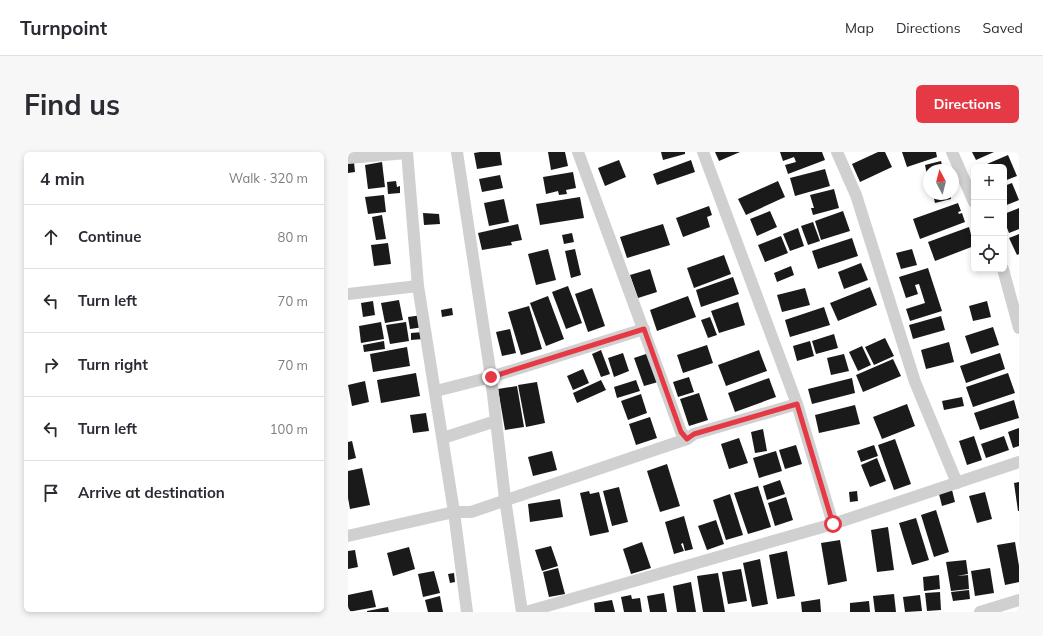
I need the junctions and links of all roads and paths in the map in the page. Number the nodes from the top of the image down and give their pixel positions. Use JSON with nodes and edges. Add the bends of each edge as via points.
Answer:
{"nodes":[{"id":1,"x":407,"y":152,"type":"edge"},
{"id":2,"x":458,"y":152,"type":"edge"},
{"id":3,"x":578,"y":152,"type":"edge"},
{"id":4,"x":703,"y":152,"type":"edge"},
{"id":5,"x":837,"y":152,"type":"edge"},
{"id":6,"x":952,"y":152,"type":"edge"},
{"id":7,"x":348,"y":158,"type":"edge"},
{"id":8,"x":973,"y":200,"type":"edge"},
{"id":9,"x":1004,"y":272,"type":"edge"},
{"id":10,"x":418,"y":286,"type":"junction"},
{"id":11,"x":348,"y":294,"type":"edge"},
{"id":12,"x":1019,"y":328,"type":"edge"},
{"id":13,"x":644,"y":329,"type":"junction"},
{"id":14,"x":491,"y":377,"type":"junction"},
{"id":15,"x":436,"y":391,"type":"junction"},
{"id":16,"x":797,"y":404,"type":"junction"},
{"id":17,"x":496,"y":421,"type":"junction"},
{"id":18,"x":443,"y":438,"type":"junction"},
{"id":19,"x":687,"y":439,"type":"junction"},
{"id":20,"x":1019,"y":462,"type":"edge"},
{"id":21,"x":957,"y":483,"type":"junction"},
{"id":22,"x":506,"y":500,"type":"junction"},
{"id":23,"x":454,"y":512,"type":"junction"},
{"id":24,"x":833,"y":524,"type":"junction"},
{"id":25,"x":348,"y":536,"type":"edge"},
{"id":26,"x":1017,"y":605,"type":"edge"},
{"id":27,"x":467,"y":612,"type":"edge"},
{"id":28,"x":522,"y":612,"type":"edge"},
{"id":29,"x":526,"y":612,"type":"edge"},
{"id":30,"x":980,"y":612,"type":"edge"}],
"edges":[{"from":1,"to":7,"type":"street"},
{"from":1,"to":10,"type":"street"},
{"from":2,"to":14,"type":"street"},
{"from":3,"to":13,"type":"street"},
{"from":4,"to":16,"type":"street"},
{"from":5,"to":21,"type":"street","via":[[856,195],[915,382]]},
{"from":6,"to":8,"type":"street"},
{"from":9,"to":12,"type":"street"},
{"from":10,"to":11,"type":"street"},
{"from":10,"to":15,"type":"street"},
{"from":13,"to":14,"type":"street"},
{"from":13,"to":19,"type":"street","via":[[681,432]]},
{"from":14,"to":15,"type":"street"},
{"from":14,"to":17,"type":"street"},
{"from":15,"to":18,"type":"street"},
{"from":16,"to":19,"type":"street","via":[[694,434]]},
{"from":16,"to":24,"type":"street"},
{"from":17,"to":18,"type":"street"},
{"from":17,"to":22,"type":"street"},
{"from":18,"to":23,"type":"street"},
{"from":19,"to":22,"type":"street"},
{"from":20,"to":21,"type":"street"},
{"from":21,"to":24,"type":"street"},
{"from":22,"to":23,"type":"street","via":[[471,512]]},
{"from":22,"to":28,"type":"street"},
{"from":23,"to":25,"type":"street"},
{"from":23,"to":27,"type":"street"},
{"from":24,"to":29,"type":"street"},
{"from":26,"to":30,"type":"street"}]}
